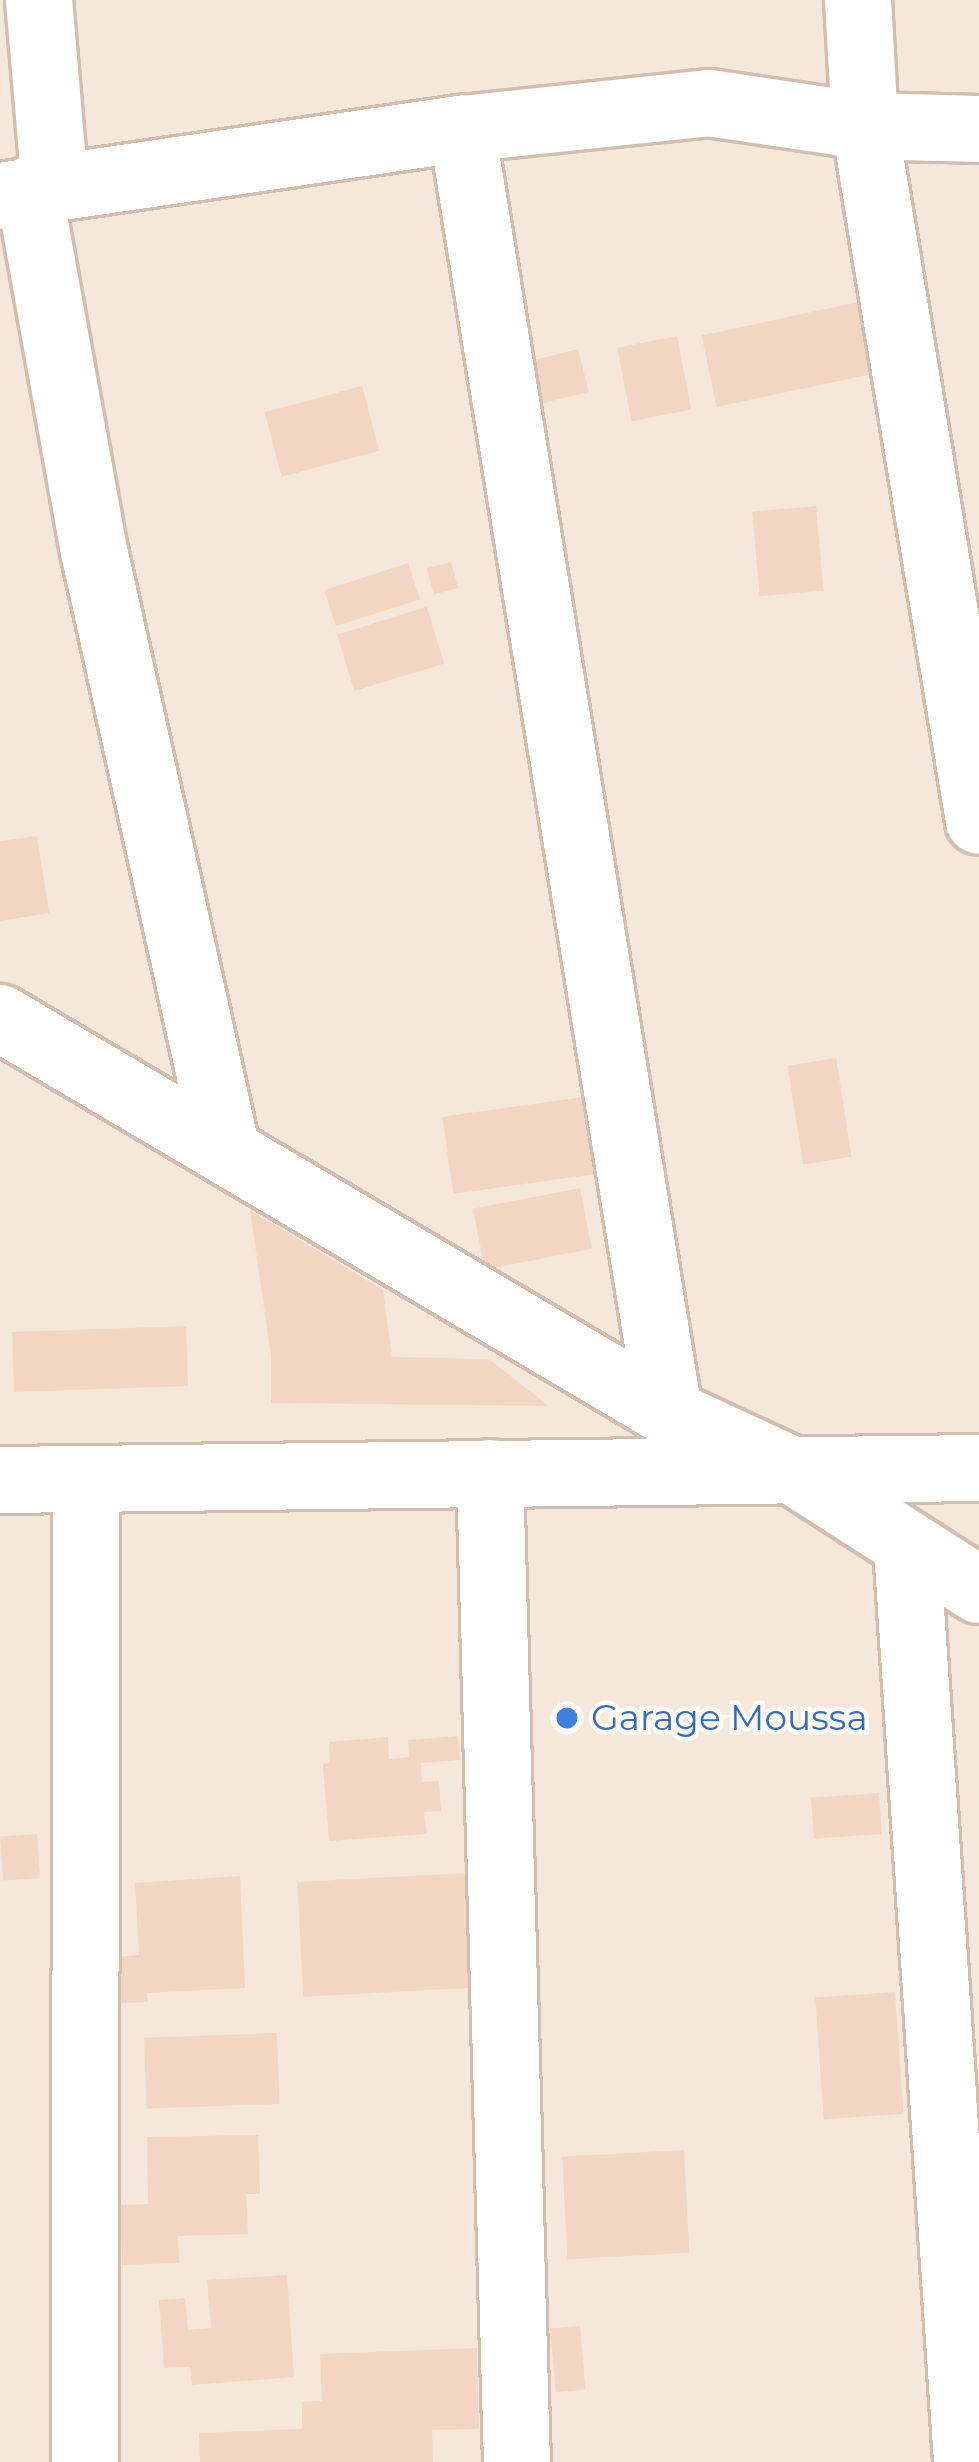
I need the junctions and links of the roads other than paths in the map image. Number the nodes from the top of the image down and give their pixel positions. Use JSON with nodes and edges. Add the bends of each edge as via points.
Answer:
{"nodes":[{"id":1,"x":39,"y":0,"type":"edge"},
{"id":2,"x":858,"y":0,"type":"edge"},
{"id":3,"x":865,"y":126,"type":"junction"},
{"id":4,"x":462,"y":129,"type":"junction"},
{"id":5,"x":979,"y":129,"type":"edge"},
{"id":6,"x":28,"y":190,"type":"edge"},
{"id":7,"x":960,"y":588,"type":"edge"},
{"id":8,"x":979,"y":821,"type":"edge"},
{"id":9,"x":0,"y":1018,"type":"edge"},
{"id":10,"x":226,"y":1151,"type":"junction"},
{"id":11,"x":669,"y":1413,"type":"junction"},
{"id":12,"x":979,"y":1468,"type":"edge"},
{"id":13,"x":792,"y":1470,"type":"junction"},
{"id":14,"x":490,"y":1473,"type":"junction"},
{"id":15,"x":86,"y":1479,"type":"junction"},
{"id":16,"x":0,"y":1480,"type":"edge"},
{"id":17,"x":907,"y":1548,"type":"junction"},
{"id":18,"x":979,"y":1591,"type":"edge"},
{"id":19,"x":968,"y":2306,"type":"edge"},
{"id":20,"x":85,"y":2462,"type":"edge"},
{"id":21,"x":517,"y":2462,"type":"edge"},
{"id":22,"x":967,"y":2462,"type":"edge"}],
"edges":[{"from":1,"to":6,"type":"street"},
{"from":2,"to":3,"type":"street"},
{"from":3,"to":4,"type":"street","via":[[709,103]]},
{"from":3,"to":5,"type":"street"},
{"from":3,"to":7,"type":"street"},
{"from":4,"to":6,"type":"street"},
{"from":4,"to":11,"type":"street"},
{"from":6,"to":10,"type":"street","via":[[95,555]]},
{"from":7,"to":8,"type":"street"},
{"from":9,"to":10,"type":"street"},
{"from":10,"to":11,"type":"street"},
{"from":11,"to":13,"type":"street"},
{"from":12,"to":13,"type":"street"},
{"from":13,"to":14,"type":"street"},
{"from":13,"to":17,"type":"street"},
{"from":14,"to":15,"type":"street"},
{"from":14,"to":21,"type":"street"},
{"from":15,"to":16,"type":"street"},
{"from":15,"to":20,"type":"street"},
{"from":17,"to":18,"type":"street"},
{"from":17,"to":19,"type":"street"},
{"from":19,"to":22,"type":"street"}]}
